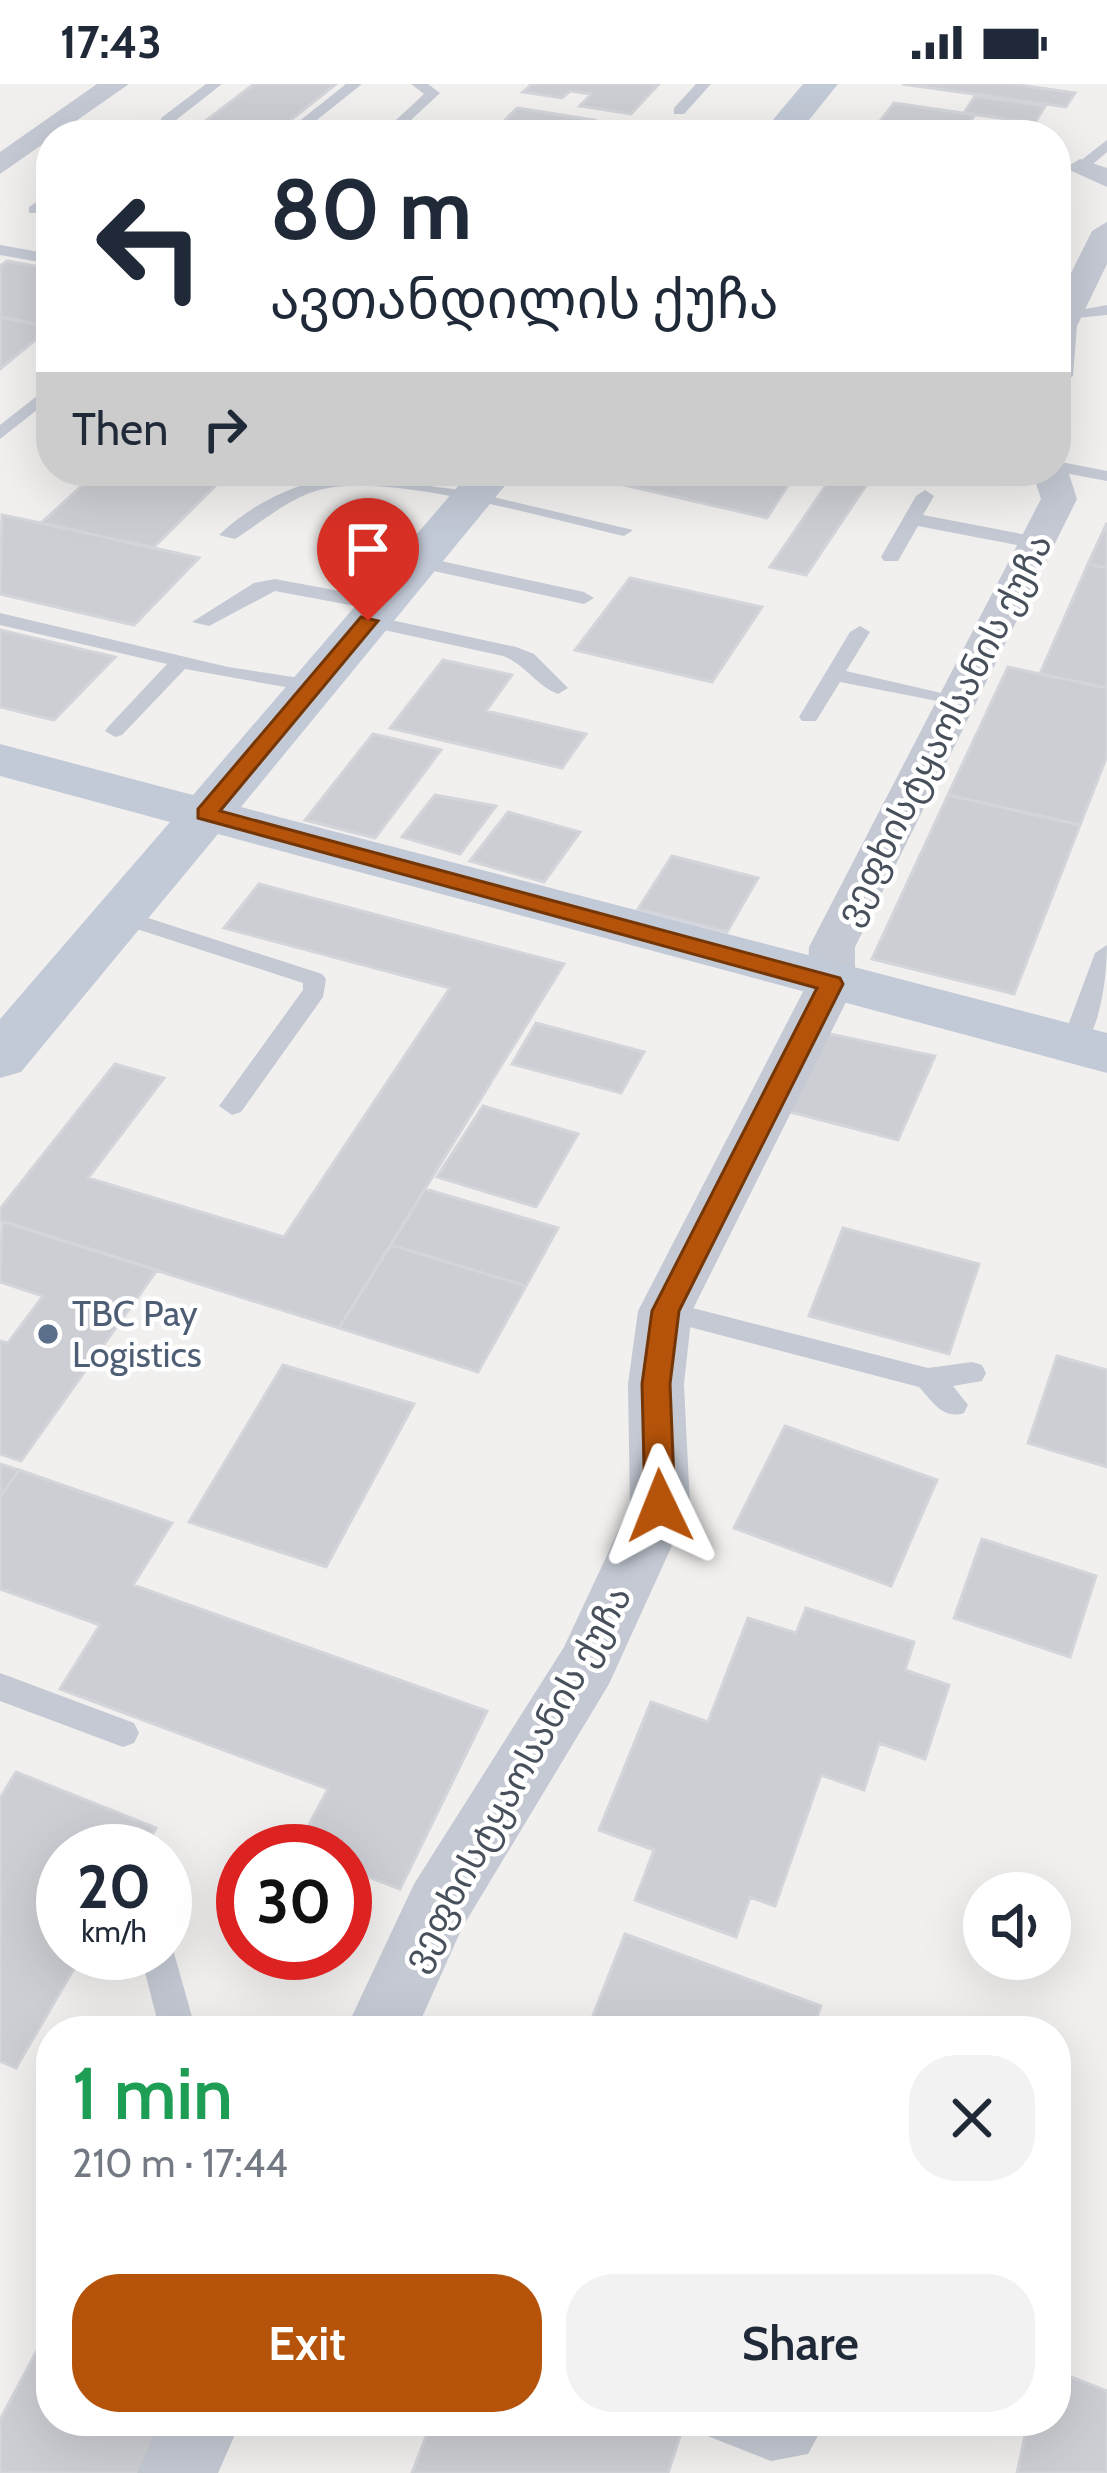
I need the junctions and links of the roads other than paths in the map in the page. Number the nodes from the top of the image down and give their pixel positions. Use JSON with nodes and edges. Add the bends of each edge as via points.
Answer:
{"nodes":[{"id":1,"x":115,"y":84,"type":"edge"},
{"id":2,"x":215,"y":84,"type":"edge"},
{"id":3,"x":355,"y":84,"type":"edge"},
{"id":4,"x":418,"y":84,"type":"edge"},
{"id":5,"x":704,"y":84,"type":"edge"},
{"id":6,"x":821,"y":84,"type":"edge"},
{"id":7,"x":679,"y":110,"type":"dead end"},
{"id":8,"x":64,"y":120,"type":"edge"},
{"id":9,"x":167,"y":120,"type":"edge"},
{"id":10,"x":308,"y":120,"type":"edge"},
{"id":11,"x":403,"y":120,"type":"edge"},
{"id":12,"x":791,"y":120,"type":"edge"},
{"id":13,"x":36,"y":137,"type":"edge"},
{"id":14,"x":1107,"y":144,"type":"edge"},
{"id":15,"x":8,"y":153,"type":"edge"},
{"id":16,"x":1094,"y":173,"type":"edge"},
{"id":17,"x":1107,"y":231,"type":"edge"},
{"id":18,"x":0,"y":250,"type":"edge"},
{"id":19,"x":36,"y":256,"type":"edge"},
{"id":20,"x":1071,"y":304,"type":"edge"},
{"id":21,"x":1107,"y":310,"type":"edge"},
{"id":22,"x":1071,"y":314,"type":"edge"},
{"id":23,"x":36,"y":404,"type":"edge"},
{"id":24,"x":0,"y":434,"type":"edge"},
{"id":25,"x":1071,"y":471,"type":"edge"},
{"id":26,"x":1107,"y":476,"type":"edge"},
{"id":27,"x":317,"y":486,"type":"edge"},
{"id":28,"x":482,"y":486,"type":"edge"},
{"id":29,"x":486,"y":486,"type":"edge"},
{"id":30,"x":1056,"y":486,"type":"edge"},
{"id":31,"x":925,"y":496,"type":"dead end"},
{"id":32,"x":913,"y":519,"type":"junction"},
{"id":33,"x":624,"y":530,"type":"dead end"},
{"id":34,"x":228,"y":535,"type":"dead end"},
{"id":35,"x":1036,"y":543,"type":"junction"},
{"id":36,"x":891,"y":557,"type":"dead end"},
{"id":37,"x":418,"y":562,"type":"junction"},
{"id":38,"x":584,"y":598,"type":"dead end"},
{"id":39,"x":375,"y":613,"type":"junction"},
{"id":40,"x":0,"y":619,"type":"edge"},
{"id":41,"x":202,"y":622,"type":"dead end"},
{"id":42,"x":860,"y":632,"type":"dead end"},
{"id":43,"x":181,"y":662,"type":"junction"},
{"id":44,"x":835,"y":675,"type":"junction"},
{"id":45,"x":313,"y":686,"type":"junction"},
{"id":46,"x":558,"y":688,"type":"dead end"},
{"id":47,"x":956,"y":702,"type":"junction"},
{"id":48,"x":809,"y":717,"type":"dead end"},
{"id":49,"x":115,"y":731,"type":"dead end"},
{"id":50,"x":0,"y":760,"type":"edge"},
{"id":51,"x":206,"y":814,"type":"junction"},
{"id":52,"x":120,"y":916,"type":"junction"},
{"id":53,"x":1107,"y":953,"type":"edge"},
{"id":54,"x":831,"y":984,"type":"junction"},
{"id":55,"x":1090,"y":1049,"type":"edge"},
{"id":56,"x":0,"y":1058,"type":"edge"},
{"id":57,"x":232,"y":1106,"type":"dead end"},
{"id":58,"x":665,"y":1311,"type":"junction"},
{"id":59,"x":972,"y":1373,"type":"dead end"},
{"id":60,"x":928,"y":1379,"type":"junction"},
{"id":61,"x":954,"y":1405,"type":"dead end"},
{"id":62,"x":0,"y":1687,"type":"edge"},
{"id":63,"x":123,"y":1733,"type":"dead end"},
{"id":64,"x":165,"y":1980,"type":"edge"},
{"id":65,"x":174,"y":2016,"type":"edge"},
{"id":66,"x":387,"y":2016,"type":"edge"},
{"id":67,"x":194,"y":2436,"type":"edge"},
{"id":68,"x":759,"y":2436,"type":"edge"},
{"id":69,"x":797,"y":2436,"type":"edge"},
{"id":70,"x":177,"y":2473,"type":"edge"}],
"edges":[{"from":1,"to":8,"type":"street"},
{"from":2,"to":9,"type":"lane"},
{"from":3,"to":10,"type":"lane"},
{"from":4,"to":11,"type":"lane","via":[[433,93]]},
{"from":5,"to":7,"type":"lane"},
{"from":6,"to":12,"type":"main road"},
{"from":13,"to":15,"type":"street"},
{"from":14,"to":16,"type":"lane"},
{"from":17,"to":20,"type":"street"},
{"from":18,"to":19,"type":"lane"},
{"from":21,"to":22,"type":"lane"},
{"from":23,"to":24,"type":"lane"},
{"from":25,"to":26,"type":"lane"},
{"from":27,"to":34,"type":"lane"},
{"from":28,"to":37,"type":"main road"},
{"from":29,"to":33,"type":"lane"},
{"from":30,"to":35,"type":"street","name":"ვეფხისტყაოსანის ქუჩა","via":[[1059,499]]},
{"from":31,"to":32,"type":"lane"},
{"from":32,"to":35,"type":"lane"},
{"from":32,"to":36,"type":"lane"},
{"from":35,"to":47,"type":"street","name":"ვეფხისტყაოსანის ქუჩა"},
{"from":37,"to":38,"type":"lane"},
{"from":37,"to":39,"type":"main road"},
{"from":39,"to":41,"type":"lane","via":[[275,585]]},
{"from":39,"to":45,"type":"main road"},
{"from":39,"to":46,"type":"lane","via":[[527,658]]},
{"from":40,"to":43,"type":"lane"},
{"from":42,"to":44,"type":"lane"},
{"from":43,"to":45,"type":"lane"},
{"from":43,"to":49,"type":"lane"},
{"from":44,"to":47,"type":"lane"},
{"from":44,"to":48,"type":"lane"},
{"from":45,"to":51,"type":"main road"},
{"from":47,"to":54,"type":"street","name":"ვეფხისტყაოსანის ქუჩა","via":[[832,947]]},
{"from":50,"to":51,"type":"main road"},
{"from":51,"to":52,"type":"main road"},
{"from":51,"to":54,"type":"main road"},
{"from":52,"to":56,"type":"main road"},
{"from":52,"to":57,"type":"lane","via":[[314,980],[315,991]]},
{"from":53,"to":55,"type":"lane"},
{"from":54,"to":55,"type":"main road"},
{"from":54,"to":58,"type":"street","name":"ვეფხისტყაოსანის ქუჩა"},
{"from":58,"to":60,"type":"lane"},
{"from":58,"to":66,"type":"street","name":"ვეფხისტყაოსანის ქუჩა","via":[[656,1384],[660,1506],[587,1665],[438,1906]]},
{"from":59,"to":60,"type":"lane"},
{"from":60,"to":61,"type":"lane"},
{"from":62,"to":63,"type":"lane"},
{"from":64,"to":65,"type":"lane"},
{"from":67,"to":70,"type":"street"},
{"from":68,"to":69,"type":"lane"}]}
